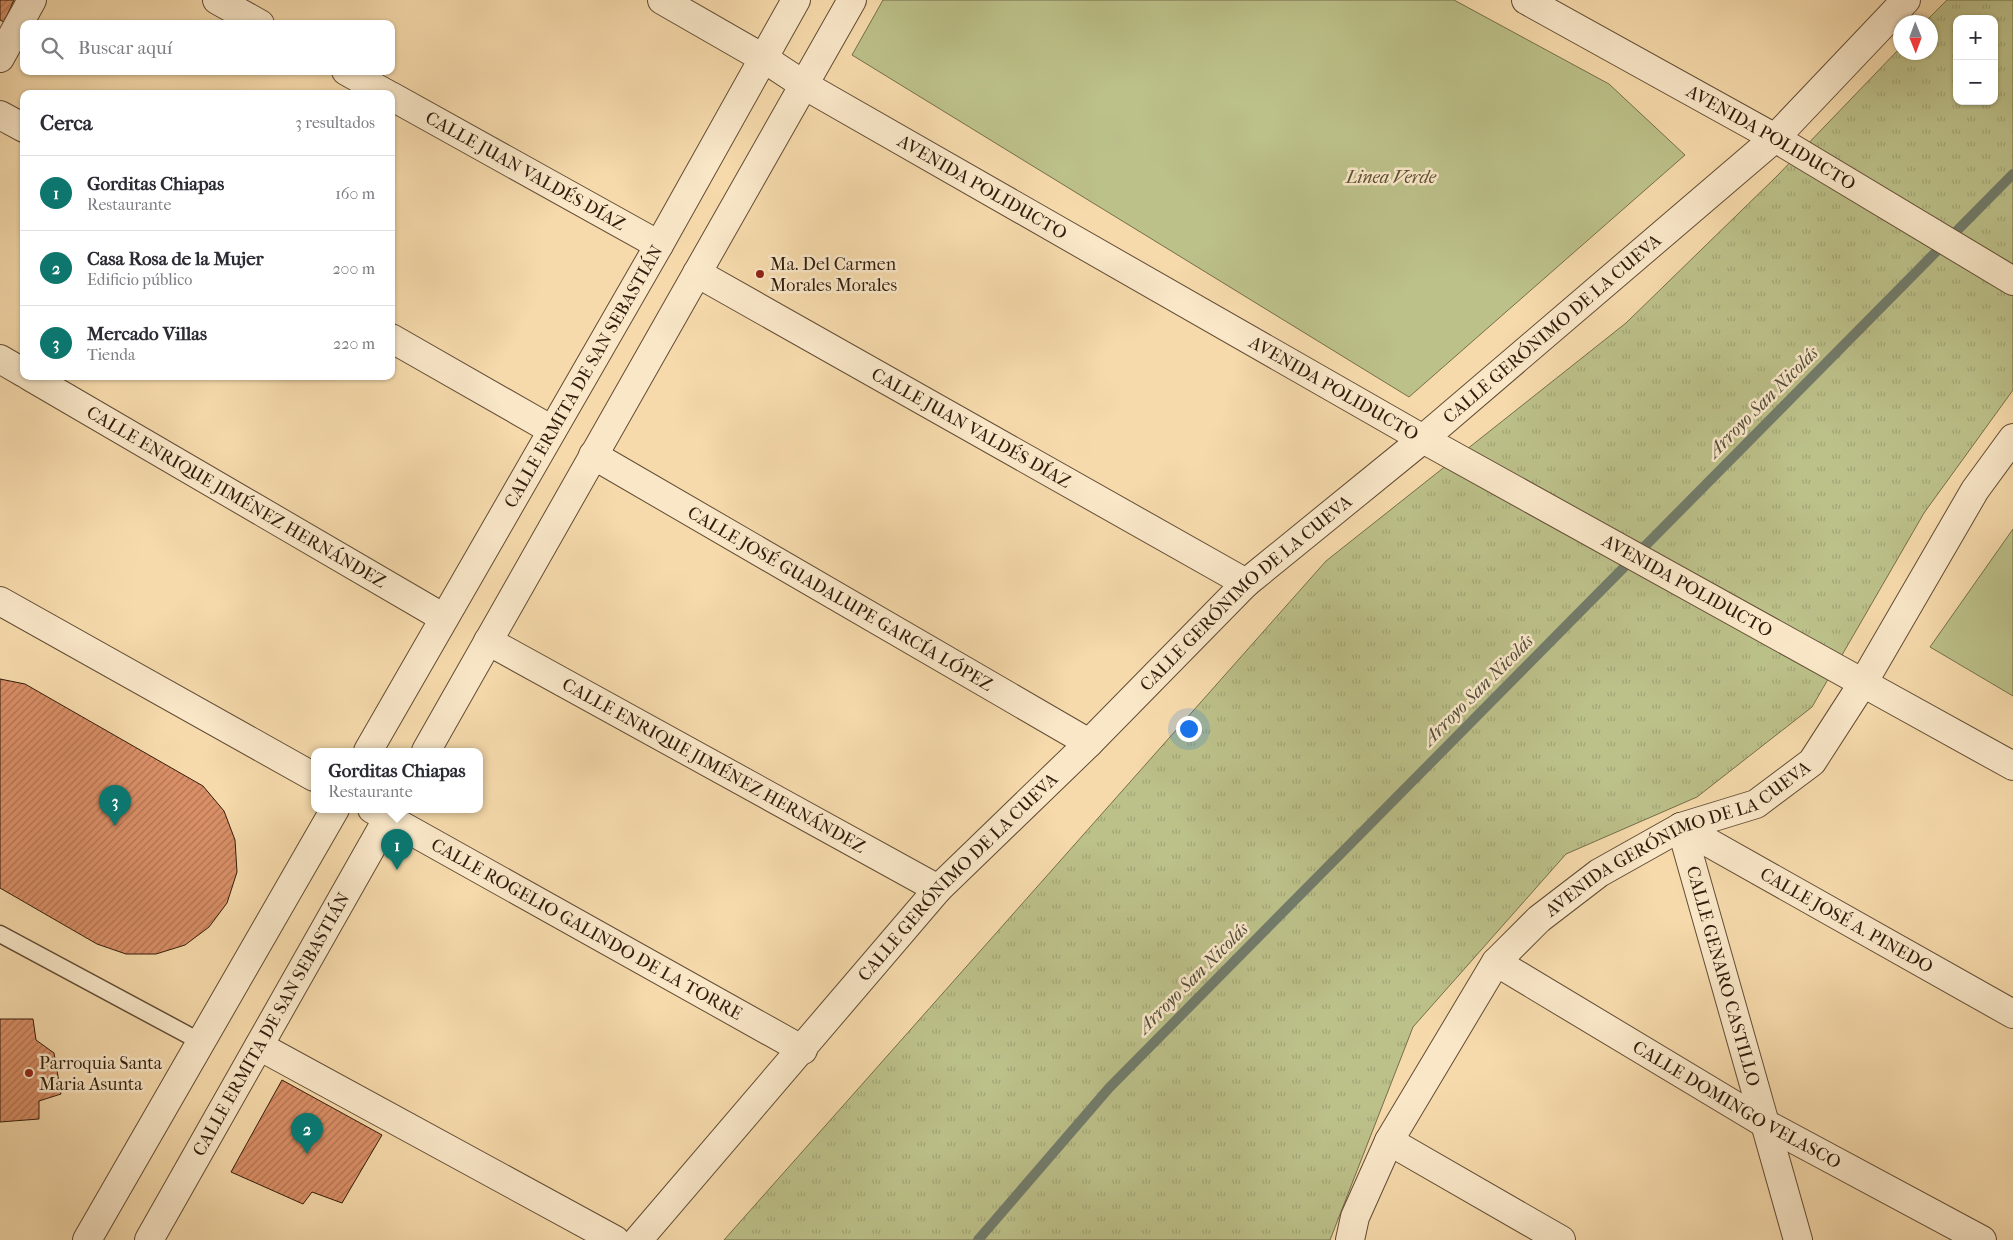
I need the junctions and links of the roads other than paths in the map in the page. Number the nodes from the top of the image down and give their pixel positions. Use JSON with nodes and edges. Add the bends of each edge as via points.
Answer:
{"nodes":[{"id":1,"x":32,"y":0,"type":"edge"},
{"id":2,"x":217,"y":0,"type":"edge"},
{"id":3,"x":662,"y":0,"type":"edge"},
{"id":4,"x":796,"y":0,"type":"edge"},
{"id":5,"x":852,"y":0,"type":"edge"},
{"id":6,"x":1526,"y":0,"type":"edge"},
{"id":7,"x":1906,"y":0,"type":"edge"},
{"id":8,"x":21,"y":20,"type":"edge"},
{"id":9,"x":253,"y":20,"type":"edge"},
{"id":10,"x":20,"y":22,"type":"edge"},
{"id":11,"x":0,"y":58,"type":"edge"},
{"id":12,"x":763,"y":58,"type":"junction"},
{"id":13,"x":353,"y":75,"type":"edge"},
{"id":14,"x":804,"y":85,"type":"junction"},
{"id":15,"x":380,"y":90,"type":"edge"},
{"id":16,"x":395,"y":98,"type":"edge"},
{"id":17,"x":0,"y":115,"type":"edge"},
{"id":18,"x":20,"y":126,"type":"edge"},
{"id":19,"x":1774,"y":138,"type":"junction"},
{"id":20,"x":659,"y":244,"type":"junction"},
{"id":21,"x":697,"y":273,"type":"junction"},
{"id":22,"x":2007,"y":277,"type":"edge"},
{"id":23,"x":395,"y":340,"type":"edge"},
{"id":24,"x":0,"y":359,"type":"edge"},
{"id":25,"x":20,"y":371,"type":"edge"},
{"id":26,"x":36,"y":380,"type":"edge"},
{"id":27,"x":552,"y":430,"type":"junction"},
{"id":28,"x":2013,"y":438,"type":"edge"},
{"id":29,"x":1423,"y":439,"type":"junction"},
{"id":30,"x":593,"y":456,"type":"junction"},
{"id":31,"x":1246,"y":583,"type":"junction"},
{"id":32,"x":0,"y":601,"type":"edge"},
{"id":33,"x":444,"y":618,"type":"junction"},
{"id":34,"x":488,"y":641,"type":"junction"},
{"id":35,"x":1863,"y":683,"type":"junction"},
{"id":36,"x":1089,"y":743,"type":"junction"},
{"id":37,"x":370,"y":748,"type":"edge"},
{"id":38,"x":428,"y":748,"type":"edge"},
{"id":39,"x":2013,"y":766,"type":"edge"},
{"id":40,"x":311,"y":775,"type":"edge"},
{"id":41,"x":333,"y":813,"type":"edge"},
{"id":42,"x":383,"y":813,"type":"edge"},
{"id":43,"x":386,"y":813,"type":"edge"},
{"id":44,"x":1681,"y":827,"type":"junction"},
{"id":45,"x":938,"y":889,"type":"junction"},
{"id":46,"x":0,"y":934,"type":"edge"},
{"id":47,"x":1496,"y":962,"type":"junction"},
{"id":48,"x":2013,"y":1014,"type":"edge"},
{"id":49,"x":201,"y":1042,"type":"junction"},
{"id":50,"x":259,"y":1046,"type":"junction"},
{"id":51,"x":803,"y":1050,"type":"junction"},
{"id":52,"x":1764,"y":1123,"type":"junction"},
{"id":53,"x":1389,"y":1141,"type":"junction"},
{"id":54,"x":106,"y":1206,"type":"junction"},
{"id":55,"x":151,"y":1237,"type":"edge"},
{"id":56,"x":79,"y":1240,"type":"edge"},
{"id":57,"x":87,"y":1240,"type":"edge"},
{"id":58,"x":615,"y":1240,"type":"edge"},
{"id":59,"x":638,"y":1240,"type":"edge"},
{"id":60,"x":1350,"y":1240,"type":"edge"},
{"id":61,"x":1561,"y":1240,"type":"edge"},
{"id":62,"x":1798,"y":1240,"type":"edge"},
{"id":63,"x":1982,"y":1240,"type":"edge"}],
"edges":[{"from":1,"to":8,"type":"street"},
{"from":2,"to":9,"type":"street"},
{"from":3,"to":12,"type":"street","name":"AVENIDA POLIDUCTO"},
{"from":4,"to":12,"type":"street","name":"CALLE ERMITA DE SAN SEBASTIÁN"},
{"from":5,"to":14,"type":"street"},
{"from":6,"to":19,"type":"street","name":"AVENIDA POLIDUCTO"},
{"from":7,"to":19,"type":"street","name":"CALLE GERÓNIMO DE LA CUEVA"},
{"from":10,"to":11,"type":"street"},
{"from":12,"to":14,"type":"street","name":"AVENIDA POLIDUCTO"},
{"from":12,"to":20,"type":"street","name":"CALLE ERMITA DE SAN SEBASTIÁN"},
{"from":13,"to":15,"type":"street"},
{"from":14,"to":21,"type":"street"},
{"from":14,"to":29,"type":"street","name":"AVENIDA POLIDUCTO"},
{"from":16,"to":20,"type":"street","name":"CALLE JUAN VALDÉS DÍAZ"},
{"from":17,"to":18,"type":"street"},
{"from":19,"to":22,"type":"street","name":"AVENIDA POLIDUCTO"},
{"from":19,"to":29,"type":"street","name":"CALLE GERÓNIMO DE LA CUEVA"},
{"from":20,"to":27,"type":"street","name":"CALLE ERMITA DE SAN SEBASTIÁN"},
{"from":21,"to":30,"type":"street"},
{"from":21,"to":31,"type":"street","name":"CALLE JUAN VALDÉS DÍAZ"},
{"from":23,"to":27,"type":"street"},
{"from":24,"to":25,"type":"street"},
{"from":26,"to":33,"type":"street","name":"CALLE ENRIQUE JIMÉNEZ HERNÁNDEZ"},
{"from":27,"to":33,"type":"street","name":"CALLE ERMITA DE SAN SEBASTIÁN"},
{"from":28,"to":35,"type":"street","name":"AVENIDA GERÓNIMO DE LA CUEVA","via":[[1975,490]]},
{"from":29,"to":31,"type":"street","name":"CALLE GERÓNIMO DE LA CUEVA"},
{"from":29,"to":35,"type":"street","name":"AVENIDA POLIDUCTO"},
{"from":30,"to":34,"type":"street"},
{"from":30,"to":36,"type":"street","name":"CALLE JOSÉ GUADALUPE GARCÍA LÓPEZ"},
{"from":31,"to":36,"type":"street","name":"CALLE GERÓNIMO DE LA CUEVA"},
{"from":32,"to":40,"type":"street"},
{"from":33,"to":37,"type":"street","name":"CALLE ERMITA DE SAN SEBASTIÁN"},
{"from":34,"to":38,"type":"street"},
{"from":34,"to":45,"type":"street","name":"CALLE ENRIQUE JIMÉNEZ HERNÁNDEZ"},
{"from":35,"to":39,"type":"street","name":"AVENIDA POLIDUCTO"},
{"from":35,"to":44,"type":"street","name":"AVENIDA GERÓNIMO DE LA CUEVA","via":[[1812,762],[1756,804]]},
{"from":36,"to":45,"type":"street","name":"CALLE GERÓNIMO DE LA CUEVA"},
{"from":41,"to":49,"type":"street"},
{"from":42,"to":50,"type":"street","name":"CALLE ERMITA DE SAN SEBASTIÁN"},
{"from":43,"to":51,"type":"street","name":"CALLE ROGELIO GALINDO DE LA TORRE"},
{"from":44,"to":47,"type":"street","name":"AVENIDA GERÓNIMO DE LA CUEVA","via":[[1599,873],[1539,919]]},
{"from":44,"to":48,"type":"street","name":"CALLE JOSÉ A. PINEDO"},
{"from":44,"to":52,"type":"street","name":"CALLE GENARO CASTILLO"},
{"from":45,"to":51,"type":"street","name":"CALLE GERÓNIMO DE LA CUEVA"},
{"from":46,"to":49,"type":"lane"},
{"from":47,"to":52,"type":"street","name":"CALLE DOMINGO VELASCO"},
{"from":47,"to":53,"type":"street","name":"AVENIDA GERÓNIMO DE LA CUEVA"},
{"from":49,"to":54,"type":"street"},
{"from":50,"to":55,"type":"street","name":"CALLE ERMITA DE SAN SEBASTIÁN"},
{"from":50,"to":58,"type":"street"},
{"from":51,"to":59,"type":"street","name":"CALLE GERÓNIMO DE LA CUEVA"},
{"from":52,"to":62,"type":"street","name":"CALLE GENARO CASTILLO"},
{"from":52,"to":63,"type":"street","name":"CALLE DOMINGO VELASCO"},
{"from":53,"to":60,"type":"street","name":"AVENIDA GERÓNIMO DE LA CUEVA","via":[[1354,1217]]},
{"from":53,"to":61,"type":"street"},
{"from":54,"to":56,"type":"street"},
{"from":54,"to":57,"type":"street"}]}
